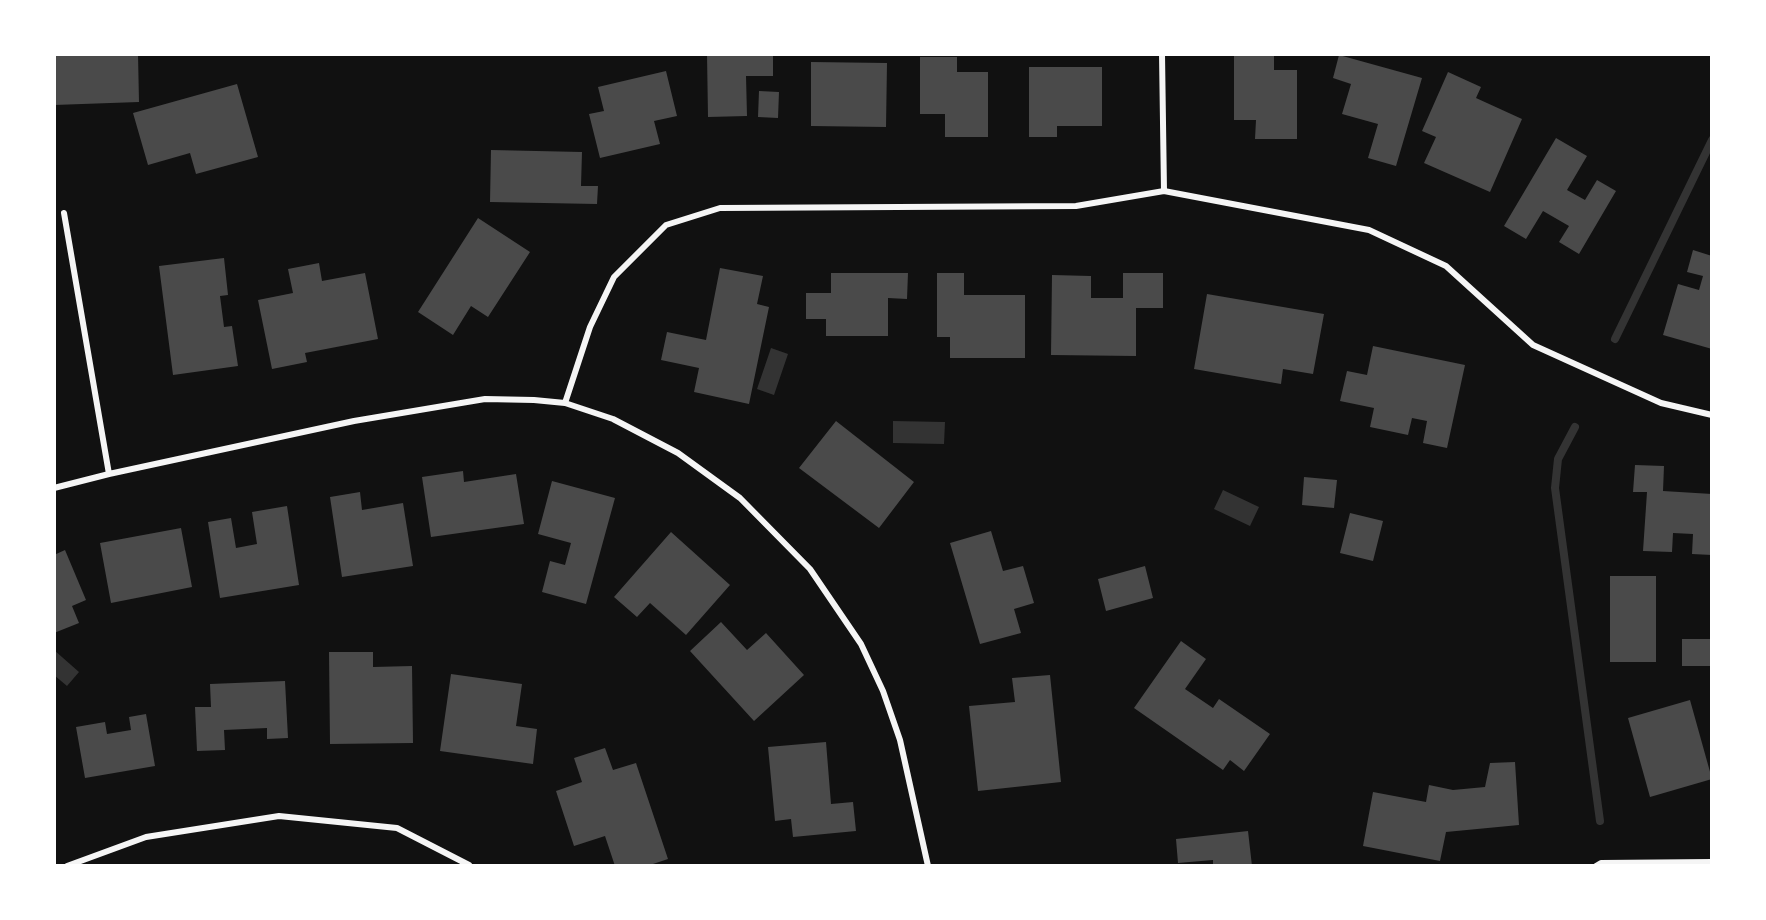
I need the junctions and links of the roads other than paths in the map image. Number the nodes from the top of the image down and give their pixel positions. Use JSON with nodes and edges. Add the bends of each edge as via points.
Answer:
{"nodes":[{"id":1,"x":1162,"y":54,"type":"edge"},
{"id":2,"x":1164,"y":191,"type":"junction"},
{"id":3,"x":64,"y":213,"type":"dead end"},
{"id":4,"x":565,"y":403,"type":"junction"},
{"id":5,"x":1712,"y":414,"type":"edge"},
{"id":6,"x":110,"y":474,"type":"junction"},
{"id":7,"x":54,"y":488,"type":"edge"},
{"id":8,"x":1712,"y":862,"type":"edge"},
{"id":9,"x":469,"y":865,"type":"edge"},
{"id":10,"x":67,"y":866,"type":"edge"},
{"id":11,"x":928,"y":866,"type":"edge"},
{"id":12,"x":1596,"y":866,"type":"edge"}],
"edges":[{"from":1,"to":2,"type":"street"},
{"from":2,"to":4,"type":"street","via":[[1076,206],[720,208],[666,225],[614,277],[590,327]]},
{"from":2,"to":5,"type":"street","via":[[1369,230],[1446,266],[1533,345],[1661,403]]},
{"from":3,"to":6,"type":"street"},
{"from":4,"to":6,"type":"street","via":[[485,399],[429,407]]},
{"from":4,"to":11,"type":"street","via":[[613,420],[678,453],[740,498],[810,569],[861,644],[883,691],[900,740]]},
{"from":6,"to":7,"type":"street"},
{"from":8,"to":12,"type":"street"},
{"from":9,"to":10,"type":"street","via":[[397,828],[279,816],[146,837]]}]}
